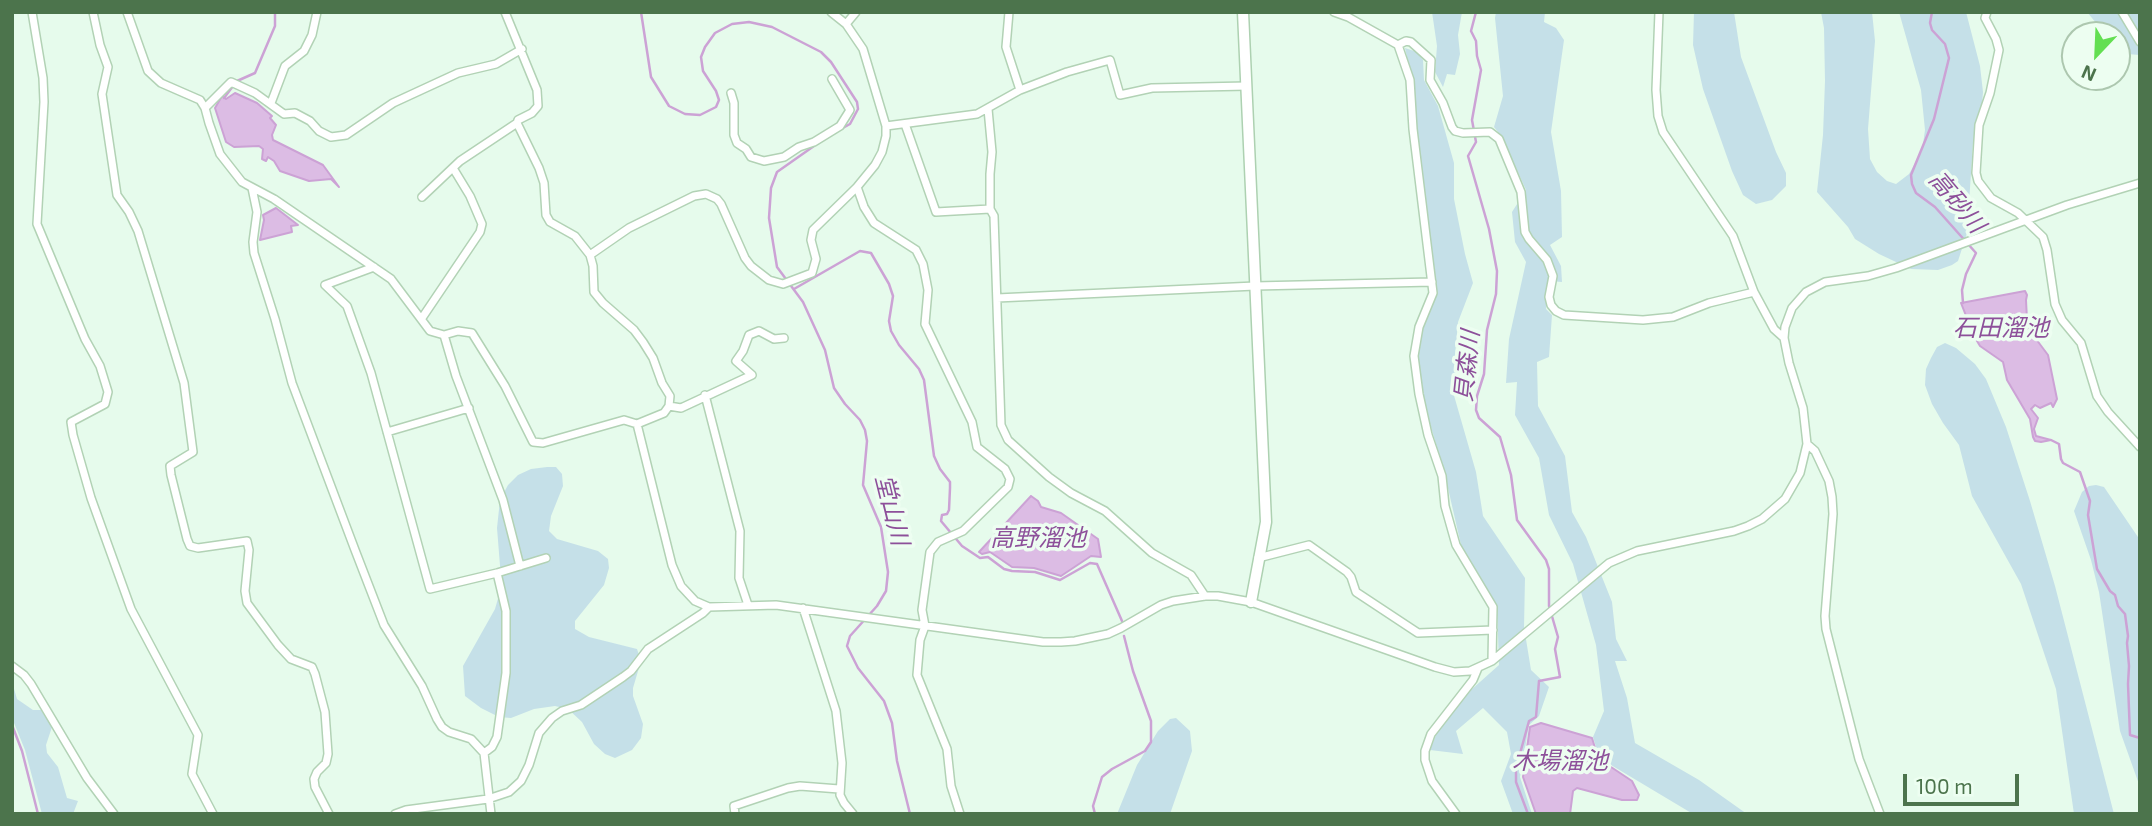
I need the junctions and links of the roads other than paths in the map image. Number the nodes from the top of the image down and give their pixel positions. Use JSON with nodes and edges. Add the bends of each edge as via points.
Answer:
{"nodes":[{"id":1,"x":32,"y":12,"type":"edge"},
{"id":2,"x":93,"y":12,"type":"edge"},
{"id":3,"x":127,"y":12,"type":"edge"},
{"id":4,"x":317,"y":12,"type":"edge"},
{"id":5,"x":505,"y":12,"type":"edge"},
{"id":6,"x":831,"y":12,"type":"edge"},
{"id":7,"x":856,"y":12,"type":"edge"},
{"id":8,"x":1009,"y":12,"type":"edge"},
{"id":9,"x":1244,"y":12,"type":"edge"},
{"id":10,"x":1334,"y":12,"type":"edge"},
{"id":11,"x":1659,"y":12,"type":"edge"},
{"id":12,"x":1987,"y":12,"type":"edge"},
{"id":13,"x":2122,"y":12,"type":"edge"},
{"id":14,"x":846,"y":24,"type":"junction"},
{"id":15,"x":2140,"y":42,"type":"edge"},
{"id":16,"x":1398,"y":46,"type":"junction"},
{"id":17,"x":522,"y":49,"type":"junction"},
{"id":18,"x":832,"y":79,"type":"dead end"},
{"id":19,"x":1247,"y":86,"type":"junction"},
{"id":20,"x":1020,"y":90,"type":"junction"},
{"id":21,"x":731,"y":93,"type":"dead end"},
{"id":22,"x":271,"y":103,"type":"junction"},
{"id":23,"x":205,"y":108,"type":"junction"},
{"id":24,"x":988,"y":109,"type":"junction"},
{"id":25,"x":517,"y":123,"type":"junction"},
{"id":26,"x":905,"y":124,"type":"junction"},
{"id":27,"x":887,"y":126,"type":"junction"},
{"id":28,"x":453,"y":168,"type":"junction"},
{"id":29,"x":2140,"y":183,"type":"edge"},
{"id":30,"x":857,"y":187,"type":"junction"},
{"id":31,"x":252,"y":188,"type":"junction"},
{"id":32,"x":422,"y":197,"type":"dead end"},
{"id":33,"x":990,"y":209,"type":"junction"},
{"id":34,"x":2028,"y":221,"type":"junction"},
{"id":35,"x":590,"y":255,"type":"junction"},
{"id":36,"x":374,"y":267,"type":"junction"},
{"id":37,"x":1432,"y":282,"type":"junction"},
{"id":38,"x":1255,"y":286,"type":"junction"},
{"id":39,"x":1754,"y":292,"type":"junction"},
{"id":40,"x":997,"y":298,"type":"junction"},
{"id":41,"x":422,"y":318,"type":"junction"},
{"id":42,"x":444,"y":335,"type":"junction"},
{"id":43,"x":784,"y":338,"type":"dead end"},
{"id":44,"x":1784,"y":338,"type":"junction"},
{"id":45,"x":705,"y":396,"type":"junction"},
{"id":46,"x":669,"y":406,"type":"junction"},
{"id":47,"x":470,"y":408,"type":"junction"},
{"id":48,"x":637,"y":424,"type":"junction"},
{"id":49,"x":387,"y":432,"type":"junction"},
{"id":50,"x":1807,"y":444,"type":"junction"},
{"id":51,"x":2140,"y":447,"type":"edge"},
{"id":52,"x":546,"y":558,"type":"dead end"},
{"id":53,"x":1258,"y":558,"type":"junction"},
{"id":54,"x":520,"y":566,"type":"junction"},
{"id":55,"x":497,"y":573,"type":"junction"},
{"id":56,"x":1205,"y":596,"type":"junction"},
{"id":57,"x":1251,"y":602,"type":"junction"},
{"id":58,"x":748,"y":605,"type":"junction"},
{"id":59,"x":709,"y":607,"type":"junction"},
{"id":60,"x":803,"y":608,"type":"junction"},
{"id":61,"x":925,"y":626,"type":"junction"},
{"id":62,"x":1493,"y":630,"type":"junction"},
{"id":63,"x":1492,"y":662,"type":"junction"},
{"id":64,"x":12,"y":666,"type":"edge"},
{"id":65,"x":1478,"y":668,"type":"junction"},
{"id":66,"x":484,"y":753,"type":"junction"},
{"id":67,"x":839,"y":789,"type":"junction"},
{"id":68,"x":488,"y":799,"type":"junction"},
{"id":69,"x":114,"y":814,"type":"edge"},
{"id":70,"x":213,"y":814,"type":"edge"},
{"id":71,"x":329,"y":814,"type":"edge"},
{"id":72,"x":395,"y":814,"type":"edge"},
{"id":73,"x":491,"y":814,"type":"edge"},
{"id":74,"x":735,"y":814,"type":"edge"},
{"id":75,"x":853,"y":814,"type":"edge"},
{"id":76,"x":960,"y":814,"type":"edge"},
{"id":77,"x":1456,"y":814,"type":"edge"},
{"id":78,"x":1880,"y":814,"type":"edge"}],
"edges":[{"from":1,"to":70,"type":"street","via":[[44,102],[37,224],[108,392],[105,404],[71,422],[73,435],[131,609],[198,735],[192,774]]},
{"from":2,"to":71,"type":"street","via":[[108,67],[102,94],[117,195],[138,230],[184,383],[193,452],[170,466],[187,539],[190,546],[198,548],[247,541],[247,603],[291,659],[312,667],[315,674],[325,712],[328,754],[314,779]]},
{"from":3,"to":23,"type":"street","via":[[148,71],[161,83],[200,100]]},
{"from":4,"to":22,"type":"street","via":[[304,51],[285,66]]},
{"from":5,"to":17,"type":"street"},
{"from":6,"to":14,"type":"street"},
{"from":7,"to":14,"type":"street"},
{"from":8,"to":20,"type":"street","via":[[1006,47]]},
{"from":9,"to":19,"type":"street"},
{"from":10,"to":16,"type":"street"},
{"from":11,"to":39,"type":"street","via":[[1656,90],[1663,132],[1732,236]]},
{"from":12,"to":34,"type":"street","via":[[1999,50],[1979,125],[1976,173],[1991,198]]},
{"from":13,"to":15,"type":"street"},
{"from":14,"to":27,"type":"street","via":[[863,49]]},
{"from":16,"to":37,"type":"street","via":[[1412,93]]},
{"from":16,"to":39,"type":"street","via":[[1411,42],[1431,60],[1430,80],[1458,133],[1490,132],[1499,139],[1521,192],[1525,232],[1551,268],[1549,297],[1556,311],[1643,320],[1673,317]]},
{"from":17,"to":22,"type":"street","via":[[496,64],[458,73],[393,103],[346,135],[331,137],[310,121],[295,113],[284,114]]},
{"from":17,"to":25,"type":"street","via":[[537,90],[537,106]]},
{"from":18,"to":21,"type":"street","via":[[849,106],[848,117],[814,142],[784,158],[764,162],[737,143]]},
{"from":19,"to":20,"type":"street","via":[[1152,88],[1119,95],[1110,61]]},
{"from":19,"to":38,"type":"street"},
{"from":20,"to":24,"type":"street"},
{"from":22,"to":23,"type":"street","via":[[231,82]]},
{"from":23,"to":31,"type":"street","via":[[220,154]]},
{"from":24,"to":26,"type":"street"},
{"from":24,"to":33,"type":"street"},
{"from":25,"to":28,"type":"street"},
{"from":25,"to":35,"type":"street","via":[[541,175],[546,215],[575,236]]},
{"from":26,"to":27,"type":"street"},
{"from":26,"to":33,"type":"street","via":[[936,212]]},
{"from":27,"to":30,"type":"street","via":[[882,152]]},
{"from":28,"to":32,"type":"street"},
{"from":28,"to":41,"type":"street","via":[[482,224]]},
{"from":29,"to":34,"type":"street"},
{"from":30,"to":35,"type":"street","via":[[813,230],[814,270],[783,285],[751,266],[721,204],[706,194],[629,229]]},
{"from":30,"to":61,"type":"street","via":[[874,223],[916,250],[928,290],[925,324],[972,422],[977,447],[1010,478],[1009,487],[963,531],[933,545],[922,610]]},
{"from":31,"to":36,"type":"street"},
{"from":31,"to":66,"type":"street","via":[[257,212],[254,253],[292,383],[384,625],[442,727],[471,739]]},
{"from":33,"to":40,"type":"street"},
{"from":34,"to":44,"type":"street","via":[[1896,268],[1815,286],[1792,308]]},
{"from":34,"to":51,"type":"street","via":[[2043,237],[2055,304],[2081,343],[2097,396]]},
{"from":35,"to":46,"type":"street","via":[[594,292],[643,342],[670,396]]},
{"from":36,"to":41,"type":"street","via":[[391,279]]},
{"from":36,"to":49,"type":"street","via":[[325,285],[347,306]]},
{"from":37,"to":38,"type":"street"},
{"from":37,"to":62,"type":"street","via":[[1433,293],[1419,327],[1414,356],[1419,394],[1457,545],[1493,607]]},
{"from":38,"to":40,"type":"street"},
{"from":38,"to":53,"type":"street","via":[[1266,522]]},
{"from":39,"to":44,"type":"street"},
{"from":40,"to":56,"type":"street","via":[[1001,425],[1008,440],[1049,477],[1105,511],[1152,554],[1191,575]]},
{"from":41,"to":42,"type":"street","via":[[430,331]]},
{"from":42,"to":47,"type":"street"},
{"from":42,"to":48,"type":"street","via":[[472,333],[533,442],[624,420]]},
{"from":43,"to":45,"type":"street","via":[[774,339],[760,331],[749,335],[736,361],[752,375]]},
{"from":44,"to":50,"type":"street","via":[[1804,408]]},
{"from":45,"to":46,"type":"street","via":[[681,408]]},
{"from":45,"to":58,"type":"street","via":[[740,531],[739,578]]},
{"from":46,"to":48,"type":"street","via":[[664,413]]},
{"from":47,"to":49,"type":"street"},
{"from":47,"to":54,"type":"street","via":[[503,499]]},
{"from":48,"to":59,"type":"street","via":[[672,565],[681,586],[695,601]]},
{"from":49,"to":55,"type":"street","via":[[430,589]]},
{"from":50,"to":63,"type":"street","via":[[1792,488],[1762,519],[1734,531],[1637,551],[1609,564]]},
{"from":50,"to":78,"type":"street","via":[[1815,451],[1832,497],[1826,629],[1859,759]]},
{"from":52,"to":54,"type":"street"},
{"from":53,"to":57,"type":"street"},
{"from":53,"to":62,"type":"street","via":[[1309,545],[1347,572],[1356,592],[1419,633]]},
{"from":54,"to":55,"type":"street"},
{"from":55,"to":66,"type":"street","via":[[506,611],[506,673],[497,737]]},
{"from":56,"to":57,"type":"street"},
{"from":56,"to":61,"type":"street","via":[[1161,605],[1114,631],[1075,641],[1043,642]]},
{"from":57,"to":65,"type":"street","via":[[1435,667],[1454,671]]},
{"from":58,"to":59,"type":"street"},
{"from":58,"to":60,"type":"street"},
{"from":59,"to":68,"type":"street","via":[[648,649],[623,677],[552,718],[539,733],[521,781],[509,792]]},
{"from":60,"to":61,"type":"street"},
{"from":60,"to":67,"type":"street","via":[[836,711],[842,763]]},
{"from":61,"to":76,"type":"street","via":[[917,674],[947,749]]},
{"from":62,"to":63,"type":"street"},
{"from":63,"to":65,"type":"street"},
{"from":64,"to":69,"type":"street","via":[[32,684],[87,778]]},
{"from":65,"to":77,"type":"street","via":[[1425,751],[1432,781]]},
{"from":66,"to":68,"type":"street"},
{"from":67,"to":74,"type":"street","via":[[788,788],[734,806]]},
{"from":67,"to":75,"type":"street"},
{"from":68,"to":72,"type":"street"},
{"from":68,"to":73,"type":"street"}]}
